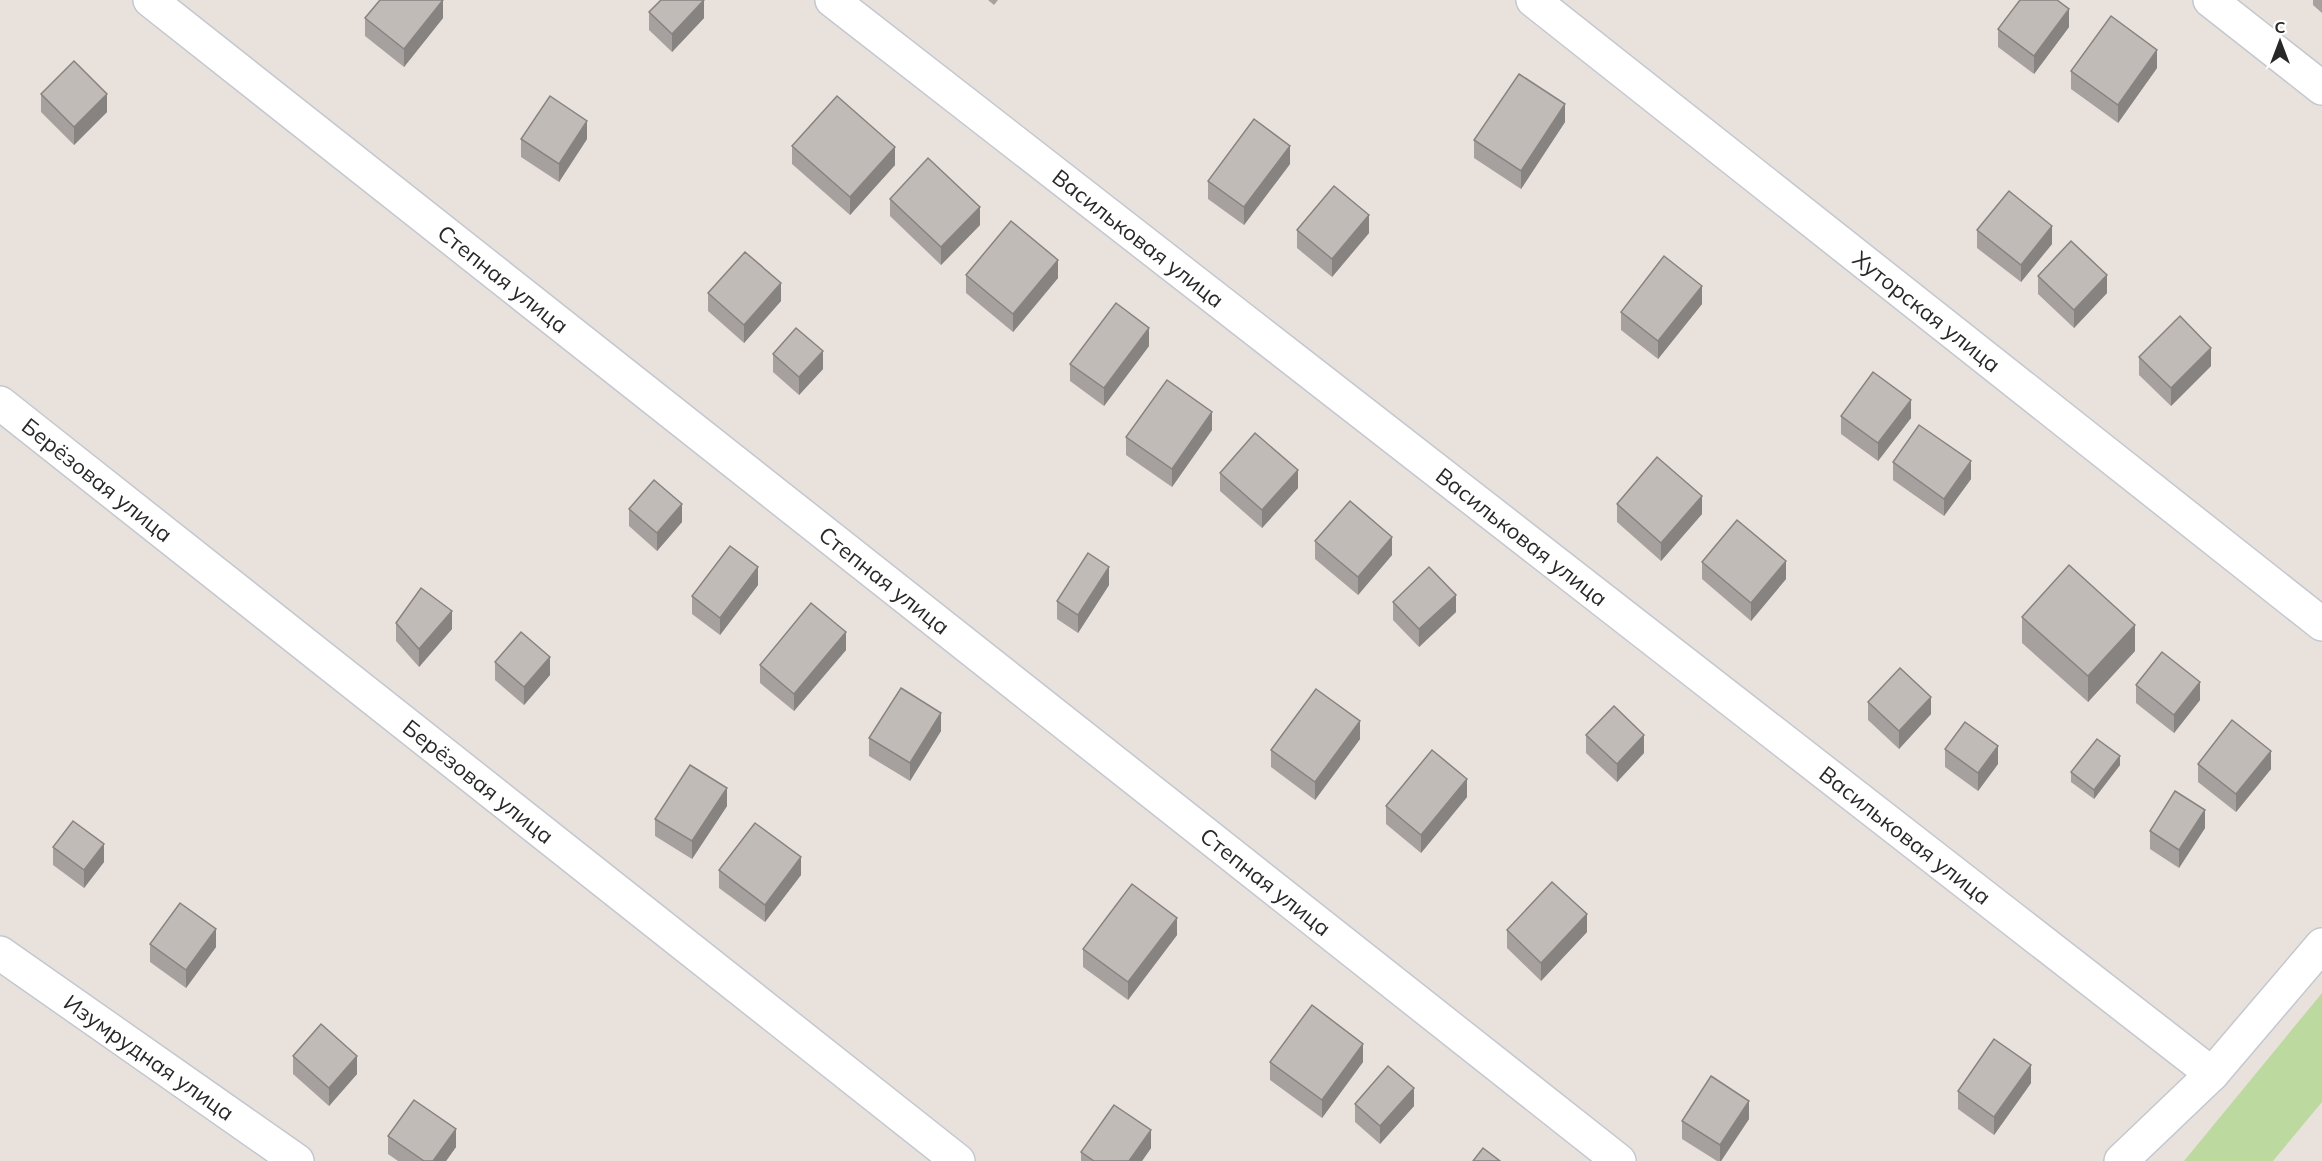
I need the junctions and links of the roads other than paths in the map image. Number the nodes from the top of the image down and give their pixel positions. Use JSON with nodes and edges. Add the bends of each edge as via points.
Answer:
{"nodes":[{"id":1,"x":150,"y":0,"type":"edge"},
{"id":2,"x":832,"y":0,"type":"edge"},
{"id":3,"x":1533,"y":0,"type":"edge"},
{"id":4,"x":2210,"y":0,"type":"edge"},
{"id":5,"x":2322,"y":88,"type":"edge"},
{"id":6,"x":0,"y":403,"type":"edge"},
{"id":7,"x":2322,"y":624,"type":"edge"},
{"id":8,"x":2322,"y":945,"type":"edge"},
{"id":9,"x":0,"y":954,"type":"edge"},
{"id":10,"x":2212,"y":1074,"type":"junction"},
{"id":11,"x":297,"y":1161,"type":"edge"},
{"id":12,"x":958,"y":1161,"type":"edge"},
{"id":13,"x":1618,"y":1161,"type":"edge"},
{"id":14,"x":2121,"y":1161,"type":"edge"}],
"edges":[{"from":1,"to":13,"type":"street","name":"Степная улица"},
{"from":2,"to":10,"type":"street","name":"Васильковая улица"},
{"from":3,"to":7,"type":"street","name":"Хуторская улица"},
{"from":4,"to":5,"type":"street"},
{"from":6,"to":12,"type":"street","name":"Берёзовая улица"},
{"from":8,"to":10,"type":"street"},
{"from":9,"to":11,"type":"street","name":"Изумрудная улица"},
{"from":10,"to":14,"type":"street"}]}
